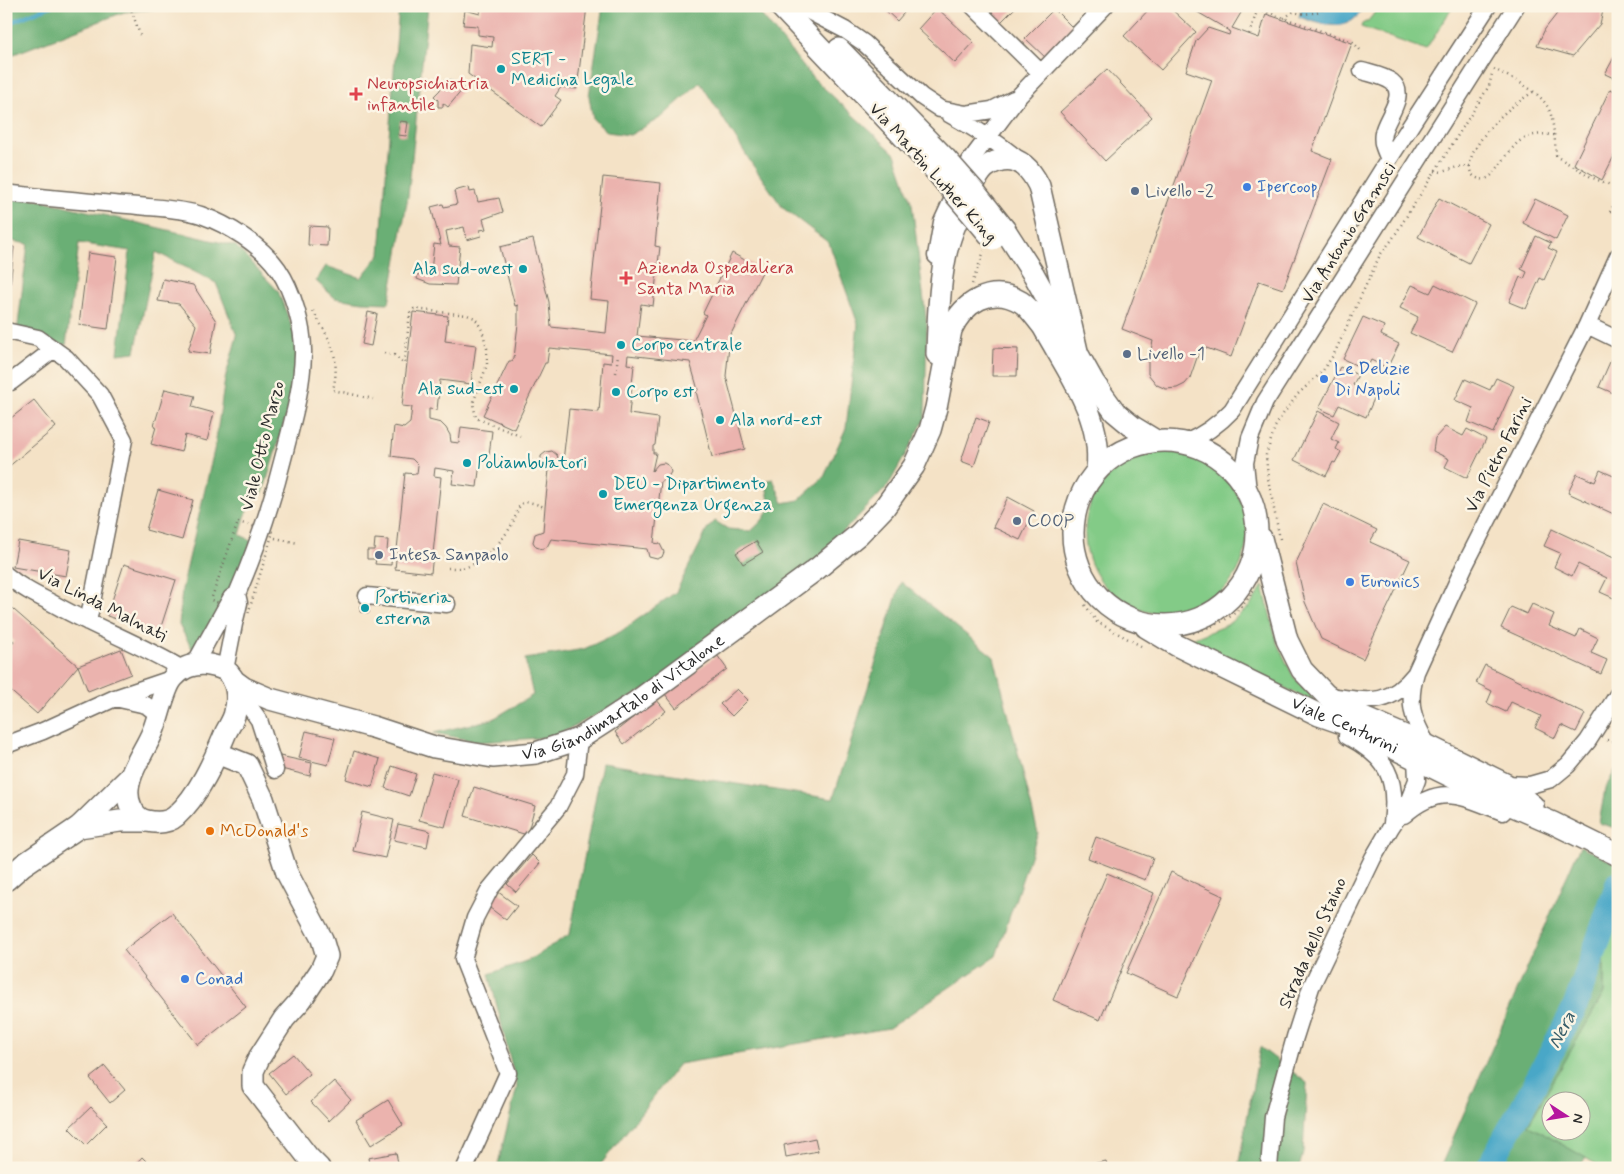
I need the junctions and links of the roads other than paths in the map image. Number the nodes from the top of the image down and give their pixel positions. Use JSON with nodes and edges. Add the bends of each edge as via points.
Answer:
{"nodes":[{"id":1,"x":780,"y":6,"type":"edge"},
{"id":2,"x":798,"y":6,"type":"edge"},
{"id":3,"x":973,"y":6,"type":"edge"},
{"id":4,"x":1105,"y":6,"type":"edge"},
{"id":5,"x":1488,"y":6,"type":"edge"},
{"id":6,"x":1516,"y":6,"type":"edge"},
{"id":7,"x":1362,"y":71,"type":"dead end"},
{"id":8,"x":1041,"y":73,"type":"junction"},
{"id":9,"x":1018,"y":97,"type":"junction"},
{"id":10,"x":940,"y":109,"type":"junction"},
{"id":11,"x":988,"y":136,"type":"junction"},
{"id":12,"x":1389,"y":159,"type":"junction"},
{"id":13,"x":1020,"y":161,"type":"junction"},
{"id":14,"x":940,"y":163,"type":"junction"},
{"id":15,"x":6,"y":193,"type":"edge"},
{"id":16,"x":995,"y":238,"type":"junction"},
{"id":17,"x":1618,"y":256,"type":"edge"},
{"id":18,"x":938,"y":317,"type":"junction"},
{"id":19,"x":1042,"y":325,"type":"junction"},
{"id":20,"x":1587,"y":325,"type":"junction"},
{"id":21,"x":6,"y":331,"type":"edge"},
{"id":22,"x":1618,"y":340,"type":"edge"},
{"id":23,"x":54,"y":349,"type":"junction"},
{"id":24,"x":1077,"y":352,"type":"junction"},
{"id":25,"x":6,"y":381,"type":"edge"},
{"id":26,"x":1156,"y":441,"type":"junction"},
{"id":27,"x":1186,"y":442,"type":"junction"},
{"id":28,"x":914,"y":466,"type":"junction"},
{"id":29,"x":1098,"y":470,"type":"junction"},
{"id":30,"x":1248,"y":491,"type":"junction"},
{"id":31,"x":1258,"y":523,"type":"junction"},
{"id":32,"x":6,"y":575,"type":"edge"},
{"id":33,"x":238,"y":594,"type":"junction"},
{"id":34,"x":367,"y":596,"type":"dead end"},
{"id":35,"x":447,"y":604,"type":"dead end"},
{"id":36,"x":88,"y":622,"type":"junction"},
{"id":37,"x":1140,"y":623,"type":"junction"},
{"id":38,"x":182,"y":671,"type":"junction"},
{"id":39,"x":1416,"y":672,"type":"junction"},
{"id":40,"x":229,"y":675,"type":"junction"},
{"id":41,"x":1618,"y":694,"type":"edge"},
{"id":42,"x":1326,"y":695,"type":"junction"},
{"id":43,"x":115,"y":698,"type":"junction"},
{"id":44,"x":270,"y":699,"type":"junction"},
{"id":45,"x":242,"y":709,"type":"junction"},
{"id":46,"x":159,"y":715,"type":"junction"},
{"id":47,"x":1319,"y":715,"type":"junction"},
{"id":48,"x":579,"y":739,"type":"junction"},
{"id":49,"x":6,"y":745,"type":"edge"},
{"id":50,"x":217,"y":753,"type":"junction"},
{"id":51,"x":1422,"y":753,"type":"junction"},
{"id":52,"x":275,"y":770,"type":"dead end"},
{"id":53,"x":130,"y":777,"type":"junction"},
{"id":54,"x":1505,"y":784,"type":"junction"},
{"id":55,"x":145,"y":821,"type":"junction"},
{"id":56,"x":1554,"y":822,"type":"junction"},
{"id":57,"x":79,"y":827,"type":"junction"},
{"id":58,"x":1391,"y":827,"type":"junction"},
{"id":59,"x":1618,"y":855,"type":"edge"},
{"id":60,"x":6,"y":880,"type":"edge"},
{"id":61,"x":311,"y":1164,"type":"edge"},
{"id":62,"x":465,"y":1168,"type":"edge"},
{"id":63,"x":1269,"y":1168,"type":"edge"}],
"edges":[{"from":1,"to":14,"type":"main road","name":"Via Martin Luther King"},
{"from":2,"to":10,"type":"street","via":[[864,43],[922,98]]},
{"from":2,"to":14,"type":"main road","name":"Via Martin Luther King"},
{"from":3,"to":8,"type":"street"},
{"from":4,"to":8,"type":"street"},
{"from":5,"to":12,"type":"street","name":"Via Antonio Gramsci"},
{"from":6,"to":30,"type":"street","name":"Via Antonio Gramsci","via":[[1265,402],[1250,438],[1245,462]]},
{"from":7,"to":12,"type":"street","via":[[1387,79],[1397,91],[1383,131],[1382,143]]},
{"from":8,"to":9,"type":"street"},
{"from":9,"to":10,"type":"street","via":[[992,110],[966,114]]},
{"from":9,"to":11,"type":"street"},
{"from":10,"to":11,"type":"street"},
{"from":11,"to":13,"type":"street"},
{"from":11,"to":18,"type":"street","via":[[970,161],[942,222],[936,256]]},
{"from":12,"to":27,"type":"street","name":"Via Antonio Gramsci","via":[[1232,410],[1203,435]]},
{"from":13,"to":18,"type":"main road","via":[[1005,159],[992,162],[979,173],[954,226],[947,250]]},
{"from":13,"to":24,"type":"main road","via":[[1032,171],[1039,186]]},
{"from":14,"to":16,"type":"main road","name":"Via Martin Luther King","bridge":true,"via":[[975,192]]},
{"from":15,"to":33,"type":"street","name":"Viale Otto Marzo","via":[[199,214],[238,232],[278,268],[298,314],[304,353],[298,402],[261,536]]},
{"from":16,"to":19,"type":"main road","name":"Via Martin Luther King"},
{"from":16,"to":24,"type":"main road","name":"Via Martin Luther King","via":[[1034,275]]},
{"from":17,"to":20,"type":"street","name":"Via Pietro Farini"},
{"from":18,"to":28,"type":"main road","via":[[937,358]]},
{"from":19,"to":28,"type":"main road","via":[[1022,303],[1007,296],[978,299],[965,308],[951,330],[932,422]]},
{"from":19,"to":29,"type":"main road","name":"Via Martin Luther King","via":[[1081,395],[1094,428]]},
{"from":20,"to":22,"type":"street"},
{"from":20,"to":39,"type":"street","name":"Via Pietro Farini","via":[[1464,567]]},
{"from":21,"to":23,"type":"street","via":[[38,338]]},
{"from":23,"to":25,"type":"street","via":[[11,382]]},
{"from":23,"to":36,"type":"street","via":[[100,395],[124,440]]},
{"from":24,"to":26,"type":"main road","name":"Via Martin Luther King","via":[[1115,412]]},
{"from":26,"to":27,"type":"main road","name":"Viale Centurini"},
{"from":26,"to":29,"type":"main road","via":[[1134,446],[1114,456]]},
{"from":27,"to":30,"type":"main road","name":"Viale Centurini","via":[[1211,452],[1232,469]]},
{"from":28,"to":48,"type":"main road","name":"Via Giandimartalo di Vitalone","via":[[884,508],[818,568],[636,702]]},
{"from":29,"to":37,"type":"main road","via":[[1083,490],[1075,514],[1073,539],[1078,565],[1090,588],[1108,607]]},
{"from":30,"to":31,"type":"main road","name":"Viale Centurini"},
{"from":31,"to":37,"type":"main road","via":[[1256,553],[1245,582],[1225,604],[1199,620],[1170,626]]},
{"from":31,"to":42,"type":"main road","name":"Viale Centurini","via":[[1286,640],[1302,670]]},
{"from":32,"to":36,"type":"street","name":"Via Linda Malnati","via":[[18,585]]},
{"from":33,"to":38,"type":"street","name":"Viale Otto Marzo","via":[[230,598]]},
{"from":33,"to":40,"type":"street","name":"Viale Otto Marzo"},
{"from":34,"to":35,"type":"street"},
{"from":36,"to":38,"type":"street","name":"Via Linda Malnati","via":[[158,654]]},
{"from":37,"to":47,"type":"main road","name":"Viale Centurini","via":[[1176,645]]},
{"from":38,"to":40,"type":"main road","name":"Via Giandimartalo di Vitalone","via":[[214,666]]},
{"from":38,"to":43,"type":"street"},
{"from":38,"to":46,"type":"main road","via":[[163,699]]},
{"from":39,"to":42,"type":"street","name":"Via Pietro Farini","via":[[1393,695],[1378,699]]},
{"from":39,"to":51,"type":"street","name":"Via Pietro Farini","via":[[1411,689],[1412,709]]},
{"from":40,"to":44,"type":"main road","name":"Via Giandimartalo di Vitalone","via":[[244,688]]},
{"from":40,"to":45,"type":"main road"},
{"from":41,"to":54,"type":"street","via":[[1588,741],[1568,765],[1551,778],[1530,785]]},
{"from":42,"to":51,"type":"main road","name":"Viale Centurini","via":[[1354,714],[1400,735]]},
{"from":43,"to":46,"type":"street","via":[[146,705]]},
{"from":43,"to":49,"type":"street"},
{"from":44,"to":45,"type":"main road"},
{"from":44,"to":48,"type":"main road","name":"Via Giandimartalo di Vitalone","via":[[434,747],[493,757],[536,753]]},
{"from":45,"to":50,"type":"main road"},
{"from":45,"to":52,"type":"street","via":[[260,720]]},
{"from":46,"to":53,"type":"main road"},
{"from":47,"to":51,"type":"main road","name":"Viale Centurini"},
{"from":47,"to":58,"type":"street","name":"Strada dello Staino","via":[[1383,762],[1392,783]]},
{"from":48,"to":62,"type":"street","via":[[575,774],[558,807],[490,889],[475,918],[463,959],[508,1072]]},
{"from":50,"to":55,"type":"main road","via":[[195,793],[175,818],[162,823]]},
{"from":50,"to":61,"type":"main road","via":[[247,765],[263,799],[287,873],[322,939],[327,956],[253,1072],[253,1086]]},
{"from":51,"to":54,"type":"main road","name":"Viale Centurini"},
{"from":51,"to":56,"type":"main road","name":"Viale Centurini","via":[[1497,799]]},
{"from":51,"to":58,"type":"street","name":"Strada dello Staino","via":[[1409,800]]},
{"from":53,"to":55,"type":"main road","via":[[127,798],[135,815]]},
{"from":53,"to":57,"type":"main road"},
{"from":54,"to":56,"type":"main road","name":"Viale Centurini"},
{"from":55,"to":57,"type":"main road"},
{"from":56,"to":58,"type":"street","name":"Strada dello Staino","via":[[1520,818],[1468,798],[1450,795],[1432,797],[1416,804]]},
{"from":56,"to":59,"type":"main road","name":"Viale Centurini"},
{"from":57,"to":60,"type":"main road"},
{"from":58,"to":63,"type":"street","name":"Strada dello Staino","via":[[1311,987],[1273,1118]]}]}
